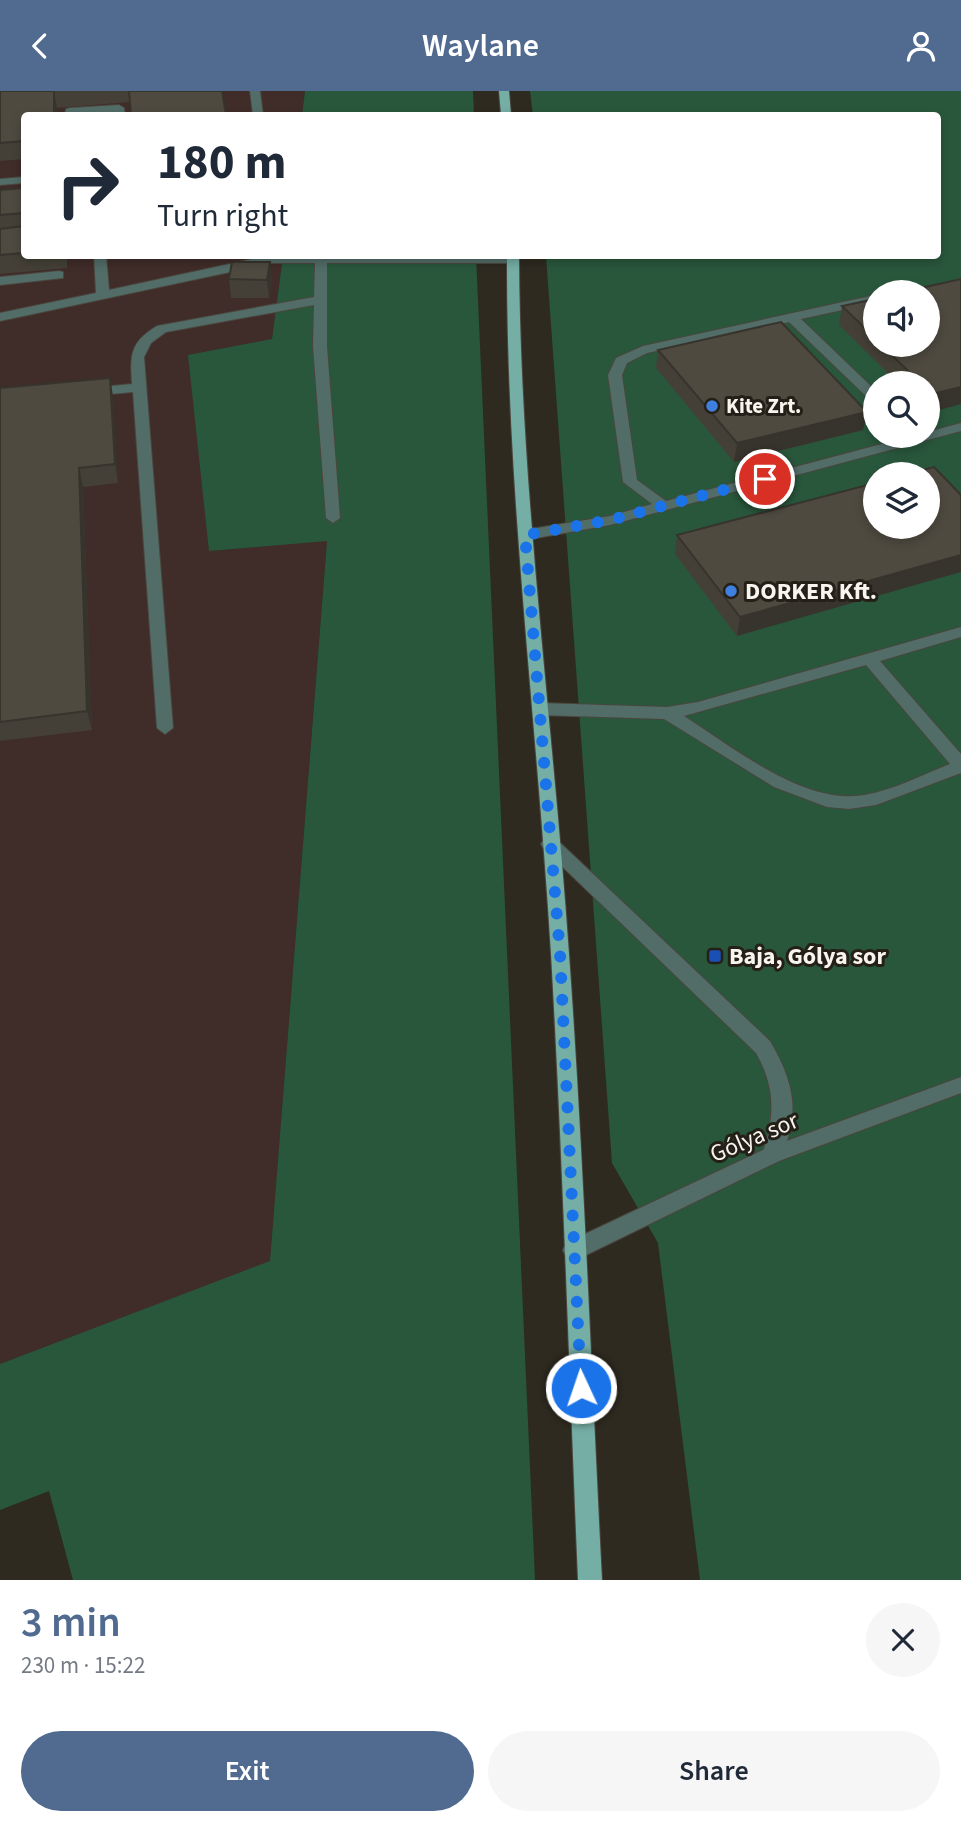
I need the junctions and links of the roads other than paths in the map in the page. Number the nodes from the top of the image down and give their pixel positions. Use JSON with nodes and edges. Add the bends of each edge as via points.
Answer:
{"nodes":[{"id":1,"x":255,"y":91,"type":"edge"},
{"id":2,"x":503,"y":91,"type":"edge"},
{"id":3,"x":70,"y":112,"type":"edge"},
{"id":4,"x":120,"y":112,"type":"edge"},
{"id":5,"x":258,"y":112,"type":"edge"},
{"id":6,"x":506,"y":112,"type":"edge"},
{"id":7,"x":21,"y":180,"type":"edge"},
{"id":8,"x":0,"y":181,"type":"edge"},
{"id":9,"x":100,"y":259,"type":"edge"},
{"id":10,"x":321,"y":259,"type":"joint"},
{"id":11,"x":513,"y":259,"type":"edge"},
{"id":12,"x":59,"y":275,"type":"dead end"},
{"id":13,"x":0,"y":281,"type":"edge"},
{"id":14,"x":103,"y":296,"type":"junction"},
{"id":15,"x":320,"y":300,"type":"junction"},
{"id":16,"x":863,"y":302,"type":"edge"},
{"id":17,"x":0,"y":317,"type":"edge"},
{"id":18,"x":793,"y":318,"type":"junction"},
{"id":19,"x":863,"y":385,"type":"edge"},
{"id":20,"x":139,"y":387,"type":"junction"},
{"id":21,"x":69,"y":394,"type":"edge"},
{"id":22,"x":961,"y":427,"type":"edge"},
{"id":23,"x":940,"y":432,"type":"edge"},
{"id":24,"x":876,"y":448,"type":"edge"},
{"id":25,"x":663,"y":506,"type":"junction"},
{"id":26,"x":333,"y":517,"type":"dead end"},
{"id":27,"x":525,"y":535,"type":"junction"},
{"id":28,"x":961,"y":632,"type":"edge"},
{"id":29,"x":869,"y":658,"type":"junction"},
{"id":30,"x":540,"y":709,"type":"junction"},
{"id":31,"x":667,"y":713,"type":"junction"},
{"id":32,"x":165,"y":728,"type":"dead end"},
{"id":33,"x":961,"y":765,"type":"edge"},
{"id":34,"x":550,"y":843,"type":"junction"},
{"id":35,"x":961,"y":1084,"type":"edge"},
{"id":36,"x":772,"y":1155,"type":"junction"},
{"id":37,"x":574,"y":1250,"type":"junction"},
{"id":38,"x":590,"y":1580,"type":"edge"}],
"edges":[{"from":1,"to":5,"type":"street"},
{"from":2,"to":6,"type":"main road"},
{"from":3,"to":4,"type":"street","via":[[119,108]]},
{"from":7,"to":8,"type":"street"},
{"from":9,"to":14,"type":"street"},
{"from":10,"to":14,"type":"street","via":[[272,259]]},
{"from":10,"to":15,"type":"street"},
{"from":11,"to":27,"type":"main road","via":[[513,343]]},
{"from":12,"to":13,"type":"street"},
{"from":14,"to":17,"type":"street"},
{"from":15,"to":20,"type":"street","via":[[149,335],[137,357]]},
{"from":15,"to":26,"type":"street"},
{"from":16,"to":18,"type":"street"},
{"from":18,"to":19,"type":"street"},
{"from":18,"to":25,"type":"street","via":[[643,350],[621,361],[615,375],[630,482]]},
{"from":20,"to":21,"type":"street"},
{"from":20,"to":32,"type":"street"},
{"from":22,"to":23,"type":"street"},
{"from":24,"to":25,"type":"street"},
{"from":25,"to":27,"type":"street"},
{"from":27,"to":30,"type":"main road"},
{"from":28,"to":29,"type":"street"},
{"from":29,"to":31,"type":"street"},
{"from":29,"to":33,"type":"street"},
{"from":30,"to":31,"type":"street"},
{"from":30,"to":34,"type":"main road"},
{"from":31,"to":33,"type":"street","via":[[788,787],[835,801],[873,799]]},
{"from":34,"to":36,"type":"street","via":[[763,1047],[779,1076],[784,1097],[781,1131]]},
{"from":34,"to":37,"type":"main road","via":[[560,953]]},
{"from":35,"to":36,"type":"street","name":"Gólya sor"},
{"from":36,"to":37,"type":"street","name":"Gólya sor"},
{"from":37,"to":38,"type":"main road"}]}
